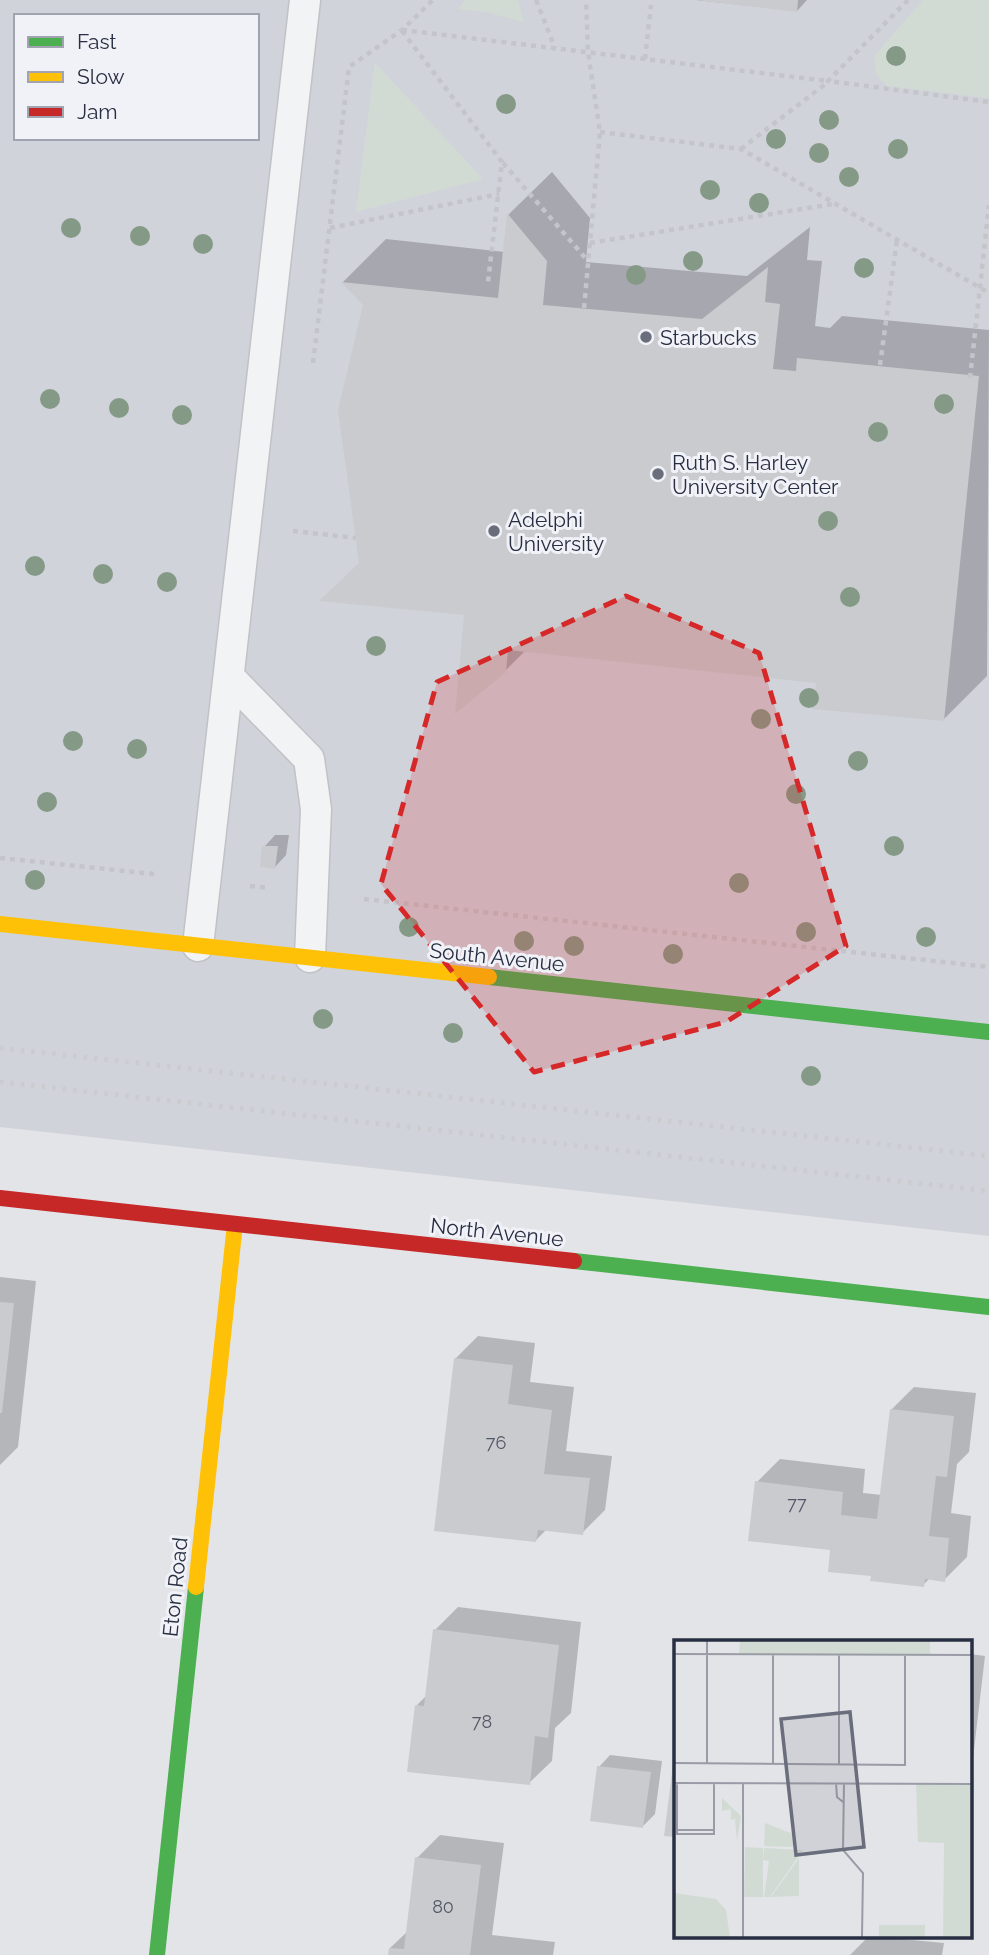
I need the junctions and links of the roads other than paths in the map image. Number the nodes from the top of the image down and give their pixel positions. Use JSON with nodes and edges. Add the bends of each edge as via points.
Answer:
{"nodes":[{"id":1,"x":305,"y":0,"type":"edge"},
{"id":2,"x":229,"y":677,"type":"junction"},
{"id":3,"x":0,"y":924,"type":"edge"},
{"id":4,"x":198,"y":946,"type":"junction"},
{"id":5,"x":310,"y":957,"type":"junction"},
{"id":6,"x":989,"y":1032,"type":"edge"},
{"id":7,"x":0,"y":1198,"type":"edge"},
{"id":8,"x":235,"y":1224,"type":"junction"},
{"id":9,"x":989,"y":1307,"type":"edge"},
{"id":10,"x":157,"y":1955,"type":"edge"}],
"edges":[{"from":1,"to":2,"type":"lane"},
{"from":2,"to":4,"type":"lane"},
{"from":2,"to":5,"type":"lane","via":[[309,759],[316,809]]},
{"from":3,"to":4,"type":"street","name":"South Avenue"},
{"from":4,"to":5,"type":"street","name":"South Avenue"},
{"from":5,"to":6,"type":"street","name":"South Avenue"},
{"from":7,"to":8,"type":"street","name":"North Avenue"},
{"from":8,"to":9,"type":"street","name":"North Avenue"},
{"from":8,"to":10,"type":"street","name":"Eton Road"}]}
